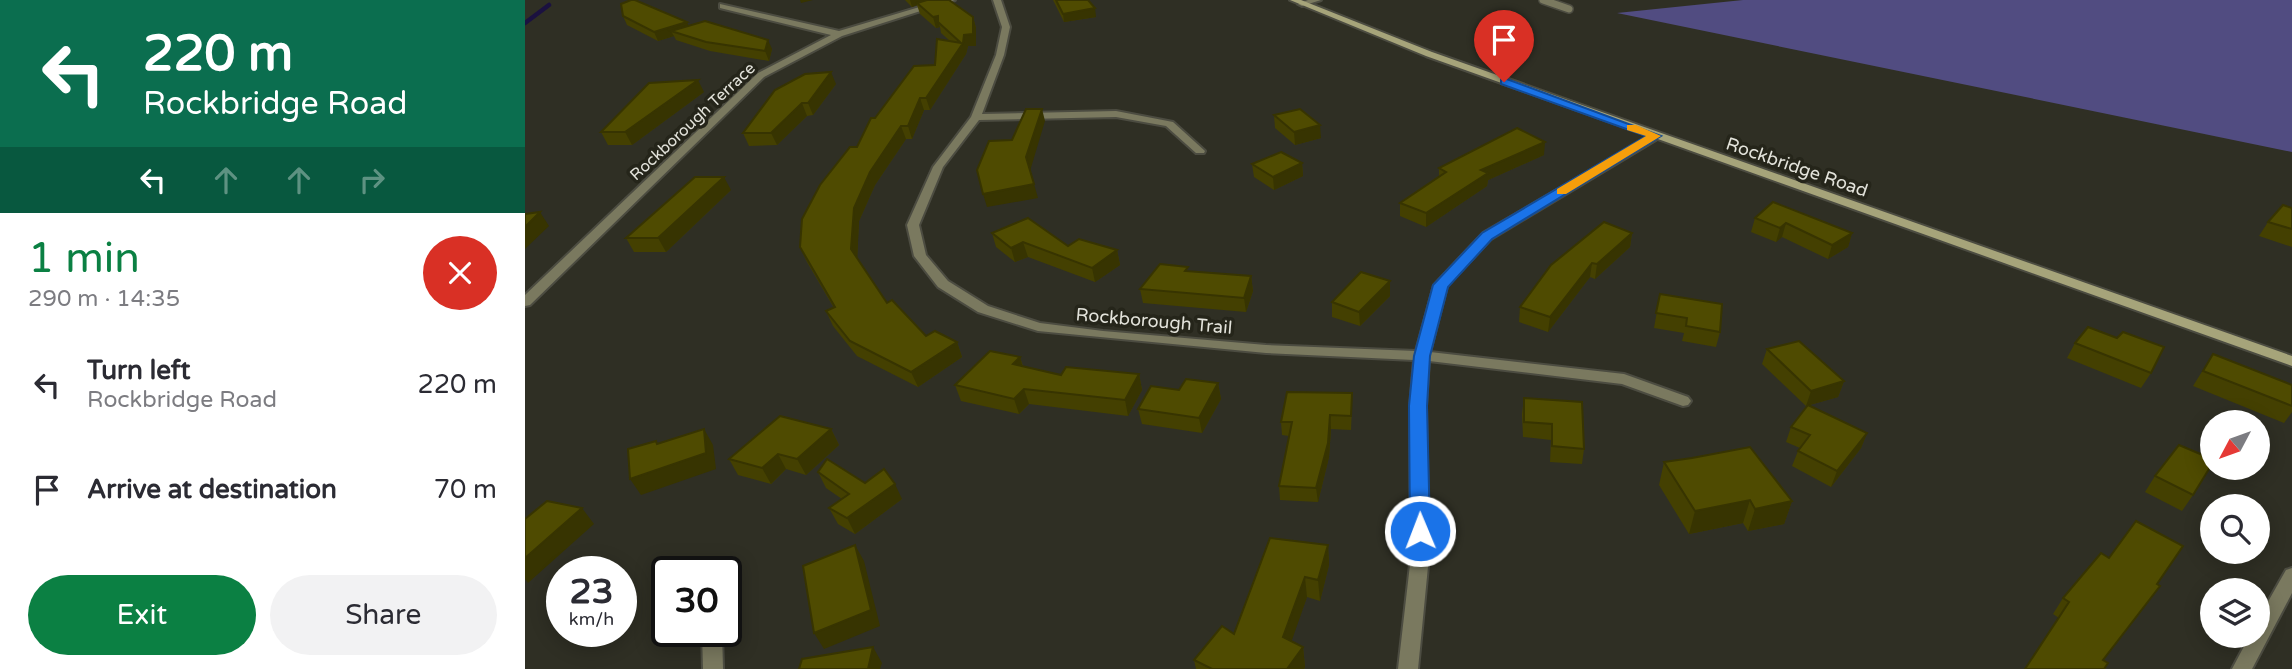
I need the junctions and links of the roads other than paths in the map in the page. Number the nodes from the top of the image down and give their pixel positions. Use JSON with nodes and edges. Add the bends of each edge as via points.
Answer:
{"nodes":[{"id":1,"x":951,"y":0,"type":"edge"},
{"id":2,"x":997,"y":0,"type":"edge"},
{"id":3,"x":1317,"y":0,"type":"edge"},
{"id":4,"x":1543,"y":0,"type":"edge"},
{"id":5,"x":1298,"y":2,"type":"edge"},
{"id":6,"x":723,"y":6,"type":"dead end"},
{"id":7,"x":1569,"y":9,"type":"dead end"},
{"id":8,"x":839,"y":34,"type":"junction"},
{"id":9,"x":976,"y":117,"type":"junction"},
{"id":10,"x":1655,"y":136,"type":"junction"},
{"id":11,"x":1200,"y":151,"type":"dead end"},
{"id":12,"x":525,"y":302,"type":"edge"},
{"id":13,"x":1422,"y":356,"type":"junction"},
{"id":14,"x":2292,"y":361,"type":"edge"},
{"id":15,"x":1683,"y":401,"type":"dead end"},
{"id":16,"x":2292,"y":575,"type":"edge"},
{"id":17,"x":712,"y":647,"type":"edge"},
{"id":18,"x":713,"y":669,"type":"edge"},
{"id":19,"x":1408,"y":669,"type":"edge"},
{"id":20,"x":2242,"y":669,"type":"edge"}],
"edges":[{"from":1,"to":8,"type":"street","name":"Rockborough Terrace"},
{"from":2,"to":9,"type":"street","name":"Rockborough Trail","via":[[1006,27]]},
{"from":3,"to":5,"type":"street"},
{"from":4,"to":7,"type":"lane"},
{"from":5,"to":10,"type":"main road","name":"Rockbridge Road"},
{"from":6,"to":8,"type":"street"},
{"from":8,"to":12,"type":"street","name":"Rockborough Terrace","via":[[761,75]]},
{"from":9,"to":11,"type":"street","via":[[1116,114],[1169,124]]},
{"from":9,"to":13,"type":"street","name":"Rockborough Trail","via":[[938,167],[913,225],[925,263],[943,284],[983,309],[1029,324],[1103,335]]},
{"from":10,"to":13,"type":"street","via":[[1487,236],[1441,285]]},
{"from":10,"to":14,"type":"main road","name":"Rockbridge Road"},
{"from":13,"to":15,"type":"street","name":"Rockborough Trail","via":[[1624,379]]},
{"from":13,"to":19,"type":"street","via":[[1420,556]]},
{"from":16,"to":20,"type":"street"},
{"from":17,"to":18,"type":"street"}]}
